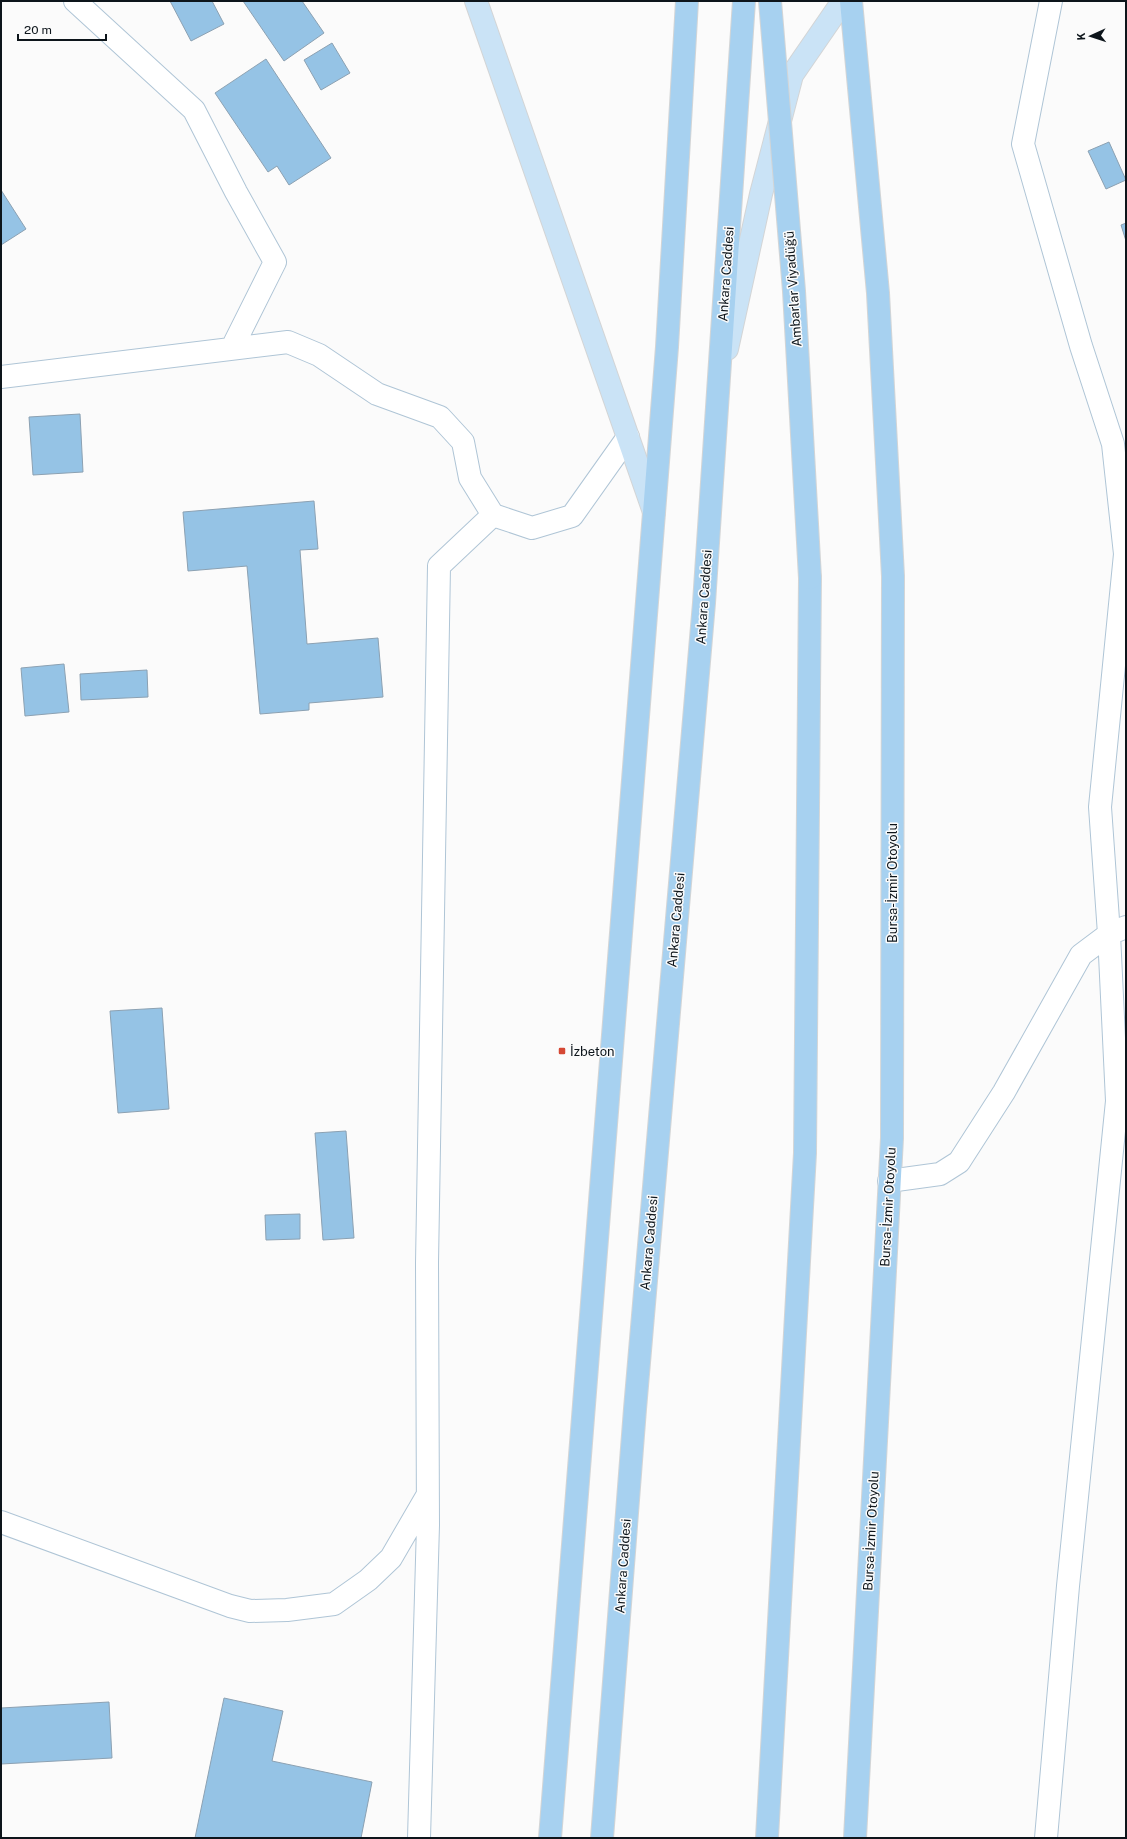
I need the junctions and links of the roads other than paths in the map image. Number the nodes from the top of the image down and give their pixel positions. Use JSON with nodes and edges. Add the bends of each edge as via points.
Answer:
{"nodes":[{"id":1,"x":75,"y":1,"type":"edge"},
{"id":2,"x":476,"y":1,"type":"edge"},
{"id":3,"x":687,"y":1,"type":"edge"},
{"id":4,"x":744,"y":1,"type":"edge"},
{"id":5,"x":770,"y":1,"type":"edge"},
{"id":6,"x":843,"y":1,"type":"edge"},
{"id":7,"x":851,"y":1,"type":"edge"},
{"id":8,"x":1051,"y":1,"type":"edge"},
{"id":9,"x":232,"y":348,"type":"junction"},
{"id":10,"x":1,"y":377,"type":"edge"},
{"id":11,"x":718,"y":395,"type":"junction"},
{"id":12,"x":628,"y":437,"type":"junction"},
{"id":13,"x":654,"y":512,"type":"junction"},
{"id":14,"x":493,"y":515,"type":"junction"},
{"id":15,"x":1117,"y":931,"type":"edge"},
{"id":16,"x":889,"y":1181,"type":"junction"},
{"id":17,"x":428,"y":1495,"type":"junction"},
{"id":18,"x":1,"y":1522,"type":"edge"},
{"id":19,"x":419,"y":1838,"type":"edge"},
{"id":20,"x":550,"y":1838,"type":"edge"},
{"id":21,"x":602,"y":1838,"type":"edge"},
{"id":22,"x":767,"y":1838,"type":"edge"},
{"id":23,"x":855,"y":1838,"type":"edge"},
{"id":24,"x":1046,"y":1838,"type":"edge"}],
"edges":[{"from":1,"to":9,"type":"street","via":[[194,110],[275,262]]},
{"from":2,"to":12,"type":"main road"},
{"from":3,"to":13,"type":"highway","via":[[667,347]]},
{"from":4,"to":11,"type":"highway","name":"Ankara Caddesi"},
{"from":5,"to":22,"type":"highway","name":"Ambarlar Viyadüğü","bridge":true,"via":[[794,291],[810,578],[805,1153]]},
{"from":6,"to":11,"type":"main road","via":[[792,75],[761,194]]},
{"from":7,"to":16,"type":"highway","name":"Bursa-İzmir Otoyolu","via":[[878,293],[893,576],[892,1138]]},
{"from":8,"to":15,"type":"street","via":[[1023,144],[1113,444],[1125,554],[1100,808]]},
{"from":9,"to":10,"type":"street"},
{"from":9,"to":14,"type":"street","via":[[288,342],[319,355],[377,394],[440,416],[463,442],[470,478]]},
{"from":11,"to":21,"type":"highway","name":"Ankara Caddesi","via":[[703,611],[635,1409]]},
{"from":12,"to":13,"type":"main road"},
{"from":12,"to":14,"type":"street","via":[[572,516],[532,528]]},
{"from":13,"to":20,"type":"highway"},
{"from":14,"to":17,"type":"street","via":[[439,566],[427,1263]]},
{"from":15,"to":16,"type":"street","via":[[1081,955],[1004,1092],[959,1162],[940,1174]]},
{"from":15,"to":24,"type":"street","via":[[1117,1101],[1074,1515]]},
{"from":16,"to":23,"type":"highway","name":"Bursa-İzmir Otoyolu"},
{"from":17,"to":18,"type":"street","via":[[391,1558],[368,1580],[334,1604],[287,1610],[250,1611],[230,1606]]},
{"from":17,"to":19,"type":"street"}]}
